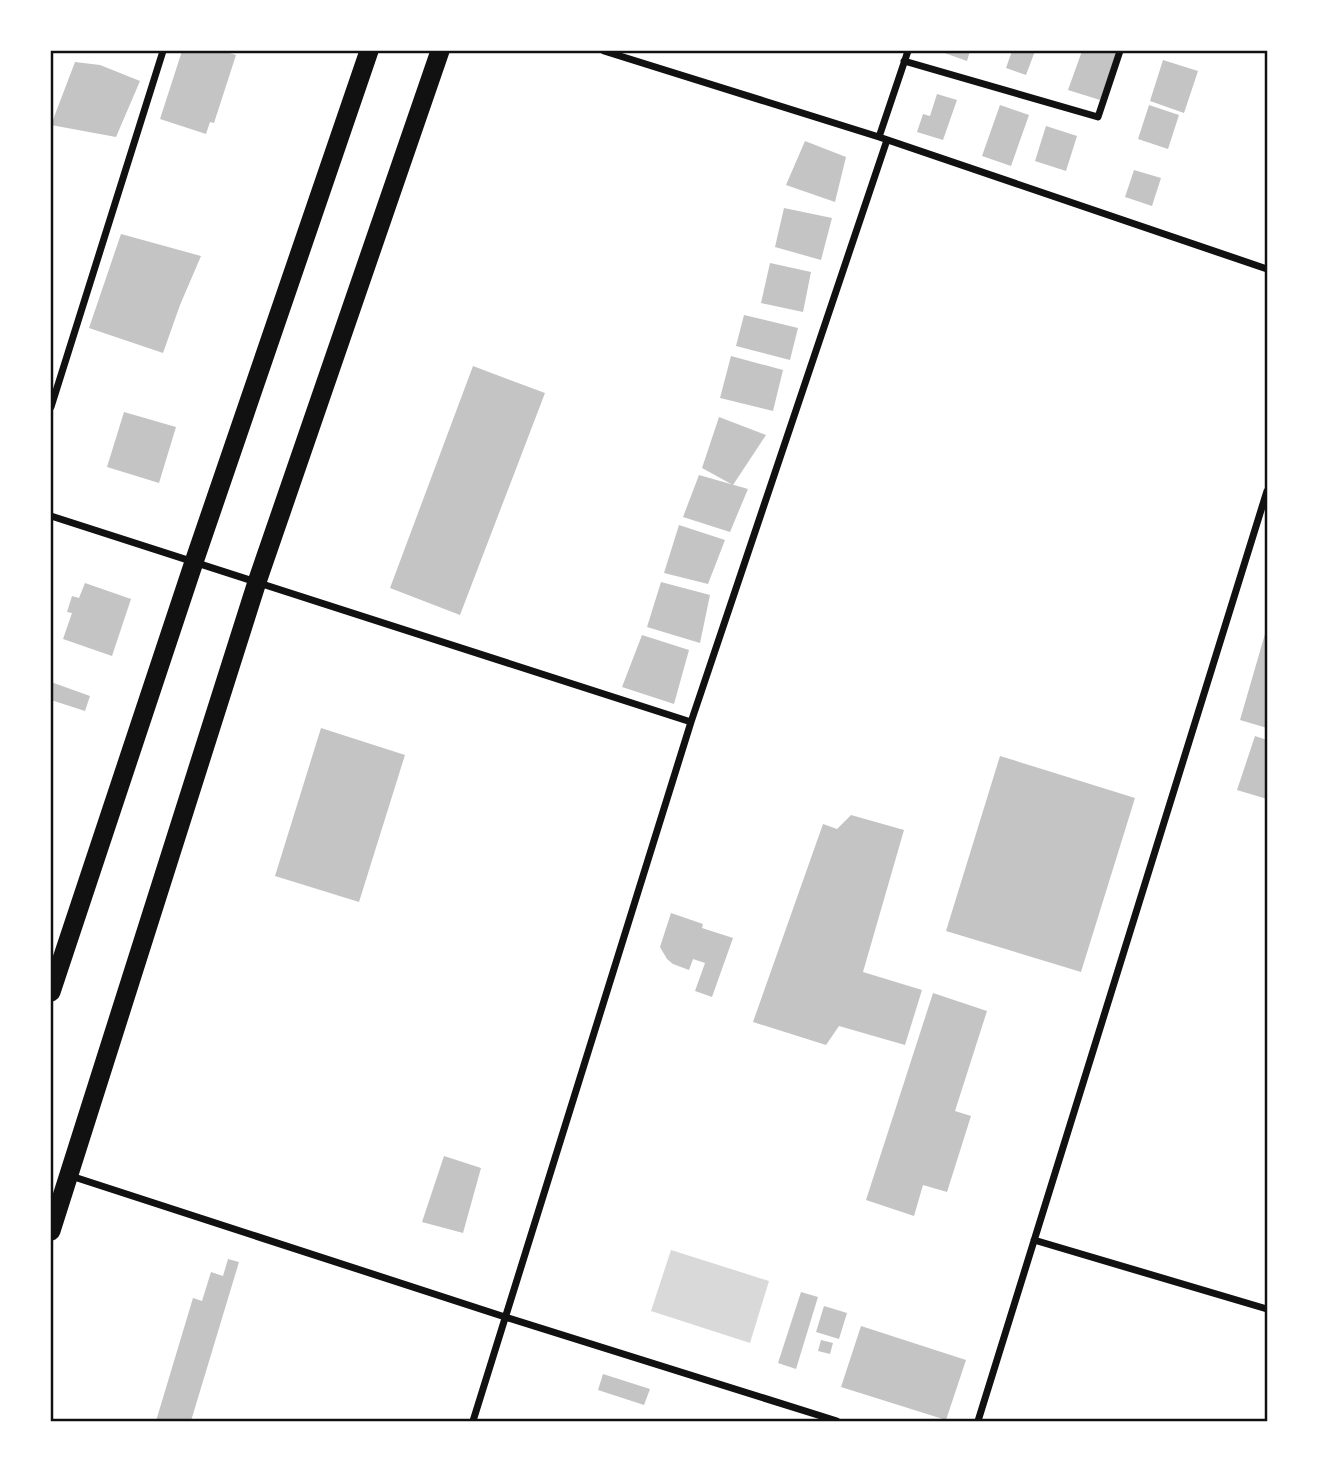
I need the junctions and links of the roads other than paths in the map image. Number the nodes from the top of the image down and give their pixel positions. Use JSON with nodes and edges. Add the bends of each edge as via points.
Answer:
{"nodes":[{"id":1,"x":163,"y":51,"type":"edge"},
{"id":2,"x":369,"y":51,"type":"edge"},
{"id":3,"x":440,"y":51,"type":"edge"},
{"id":4,"x":604,"y":51,"type":"edge"},
{"id":5,"x":908,"y":51,"type":"edge"},
{"id":6,"x":1120,"y":51,"type":"edge"},
{"id":7,"x":904,"y":61,"type":"junction"},
{"id":8,"x":883,"y":138,"type":"junction"},
{"id":9,"x":1267,"y":269,"type":"edge"},
{"id":10,"x":51,"y":407,"type":"edge"},
{"id":11,"x":1267,"y":491,"type":"edge"},
{"id":12,"x":51,"y":516,"type":"edge"},
{"id":13,"x":194,"y":562,"type":"junction"},
{"id":14,"x":257,"y":582,"type":"junction"},
{"id":15,"x":691,"y":722,"type":"junction"},
{"id":16,"x":51,"y":992,"type":"edge"},
{"id":17,"x":68,"y":1175,"type":"junction"},
{"id":18,"x":51,"y":1231,"type":"edge"},
{"id":19,"x":1034,"y":1240,"type":"junction"},
{"id":20,"x":1267,"y":1309,"type":"edge"},
{"id":21,"x":505,"y":1317,"type":"junction"},
{"id":22,"x":473,"y":1421,"type":"edge"},
{"id":23,"x":837,"y":1421,"type":"edge"},
{"id":24,"x":978,"y":1421,"type":"edge"}],
"edges":[{"from":1,"to":10,"type":"street"},
{"from":2,"to":13,"type":"highway"},
{"from":3,"to":14,"type":"highway"},
{"from":4,"to":8,"type":"street"},
{"from":5,"to":7,"type":"street"},
{"from":6,"to":7,"type":"street","via":[[1098,117]]},
{"from":7,"to":8,"type":"street"},
{"from":8,"to":9,"type":"street"},
{"from":8,"to":15,"type":"street"},
{"from":11,"to":19,"type":"street"},
{"from":12,"to":13,"type":"street"},
{"from":13,"to":14,"type":"street"},
{"from":13,"to":16,"type":"highway"},
{"from":14,"to":15,"type":"street"},
{"from":14,"to":17,"type":"highway"},
{"from":15,"to":21,"type":"street"},
{"from":17,"to":18,"type":"highway"},
{"from":17,"to":21,"type":"street"},
{"from":19,"to":20,"type":"street"},
{"from":19,"to":24,"type":"street"},
{"from":21,"to":22,"type":"street"},
{"from":21,"to":23,"type":"street"}]}
